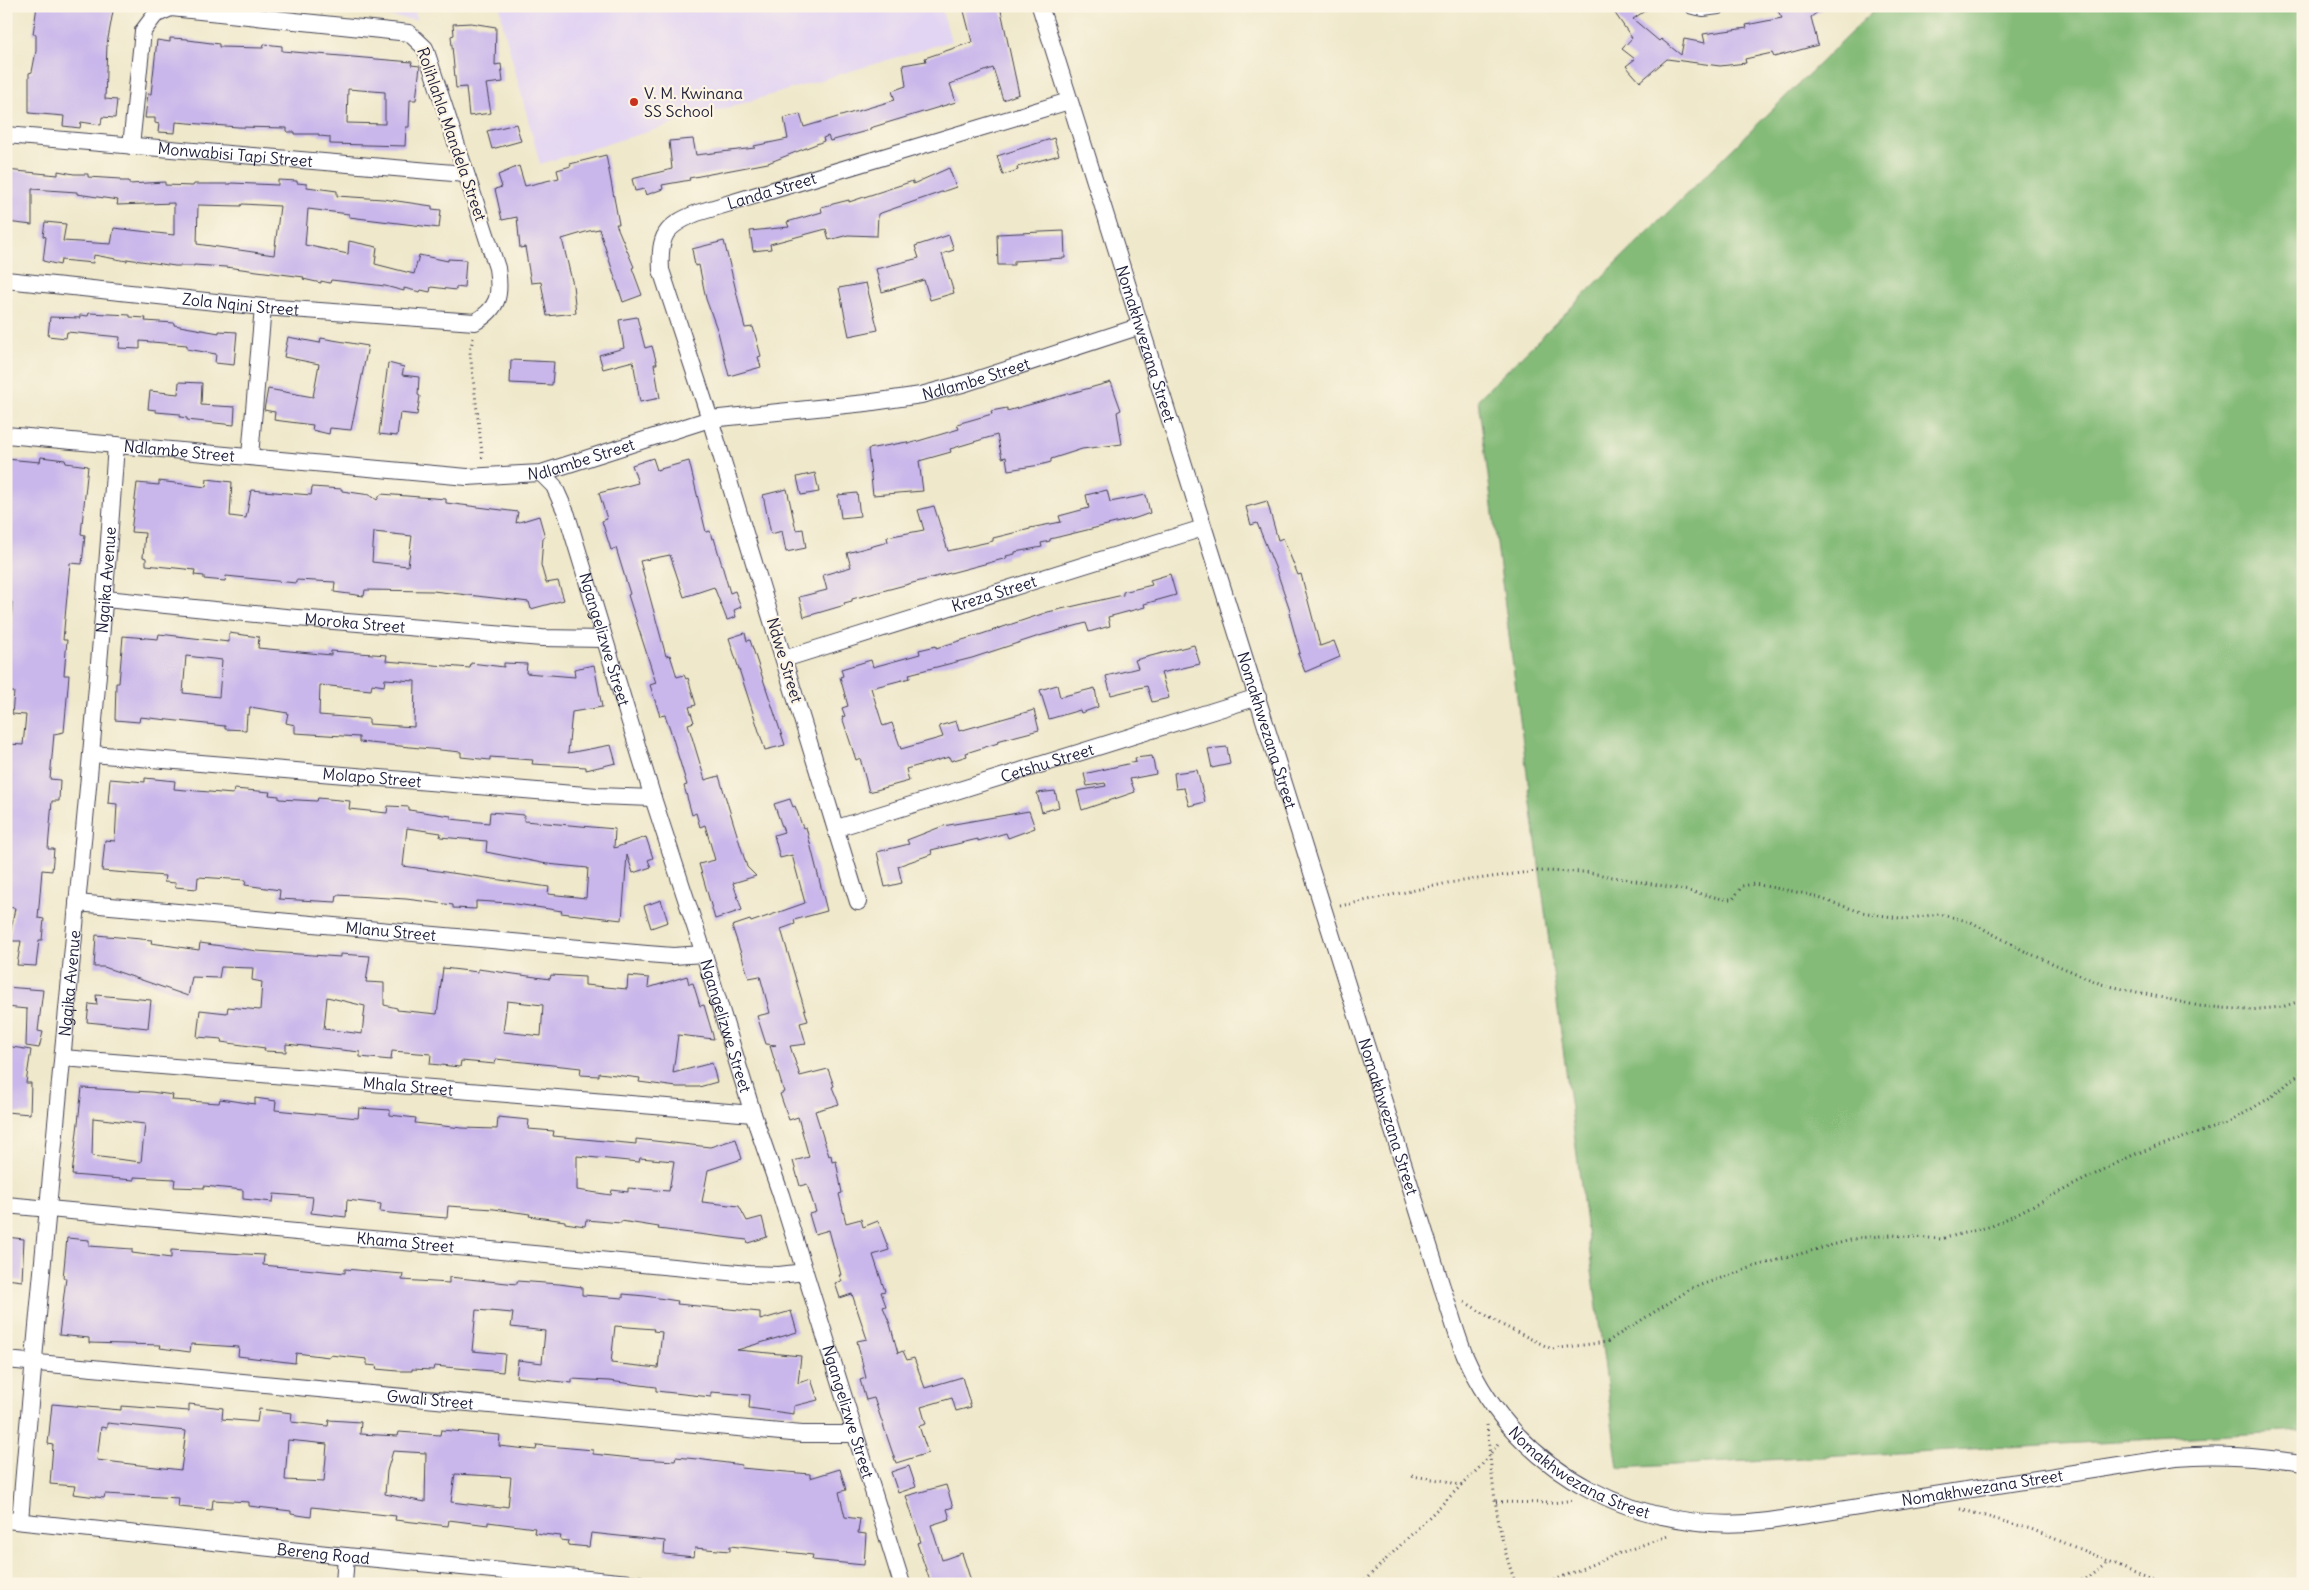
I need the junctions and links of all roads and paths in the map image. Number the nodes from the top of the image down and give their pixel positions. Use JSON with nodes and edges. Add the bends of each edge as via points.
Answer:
{"nodes":[{"id":1,"x":1040,"y":6,"type":"edge"},
{"id":2,"x":1693,"y":6,"type":"edge"},
{"id":3,"x":1718,"y":6,"type":"edge"},
{"id":4,"x":1069,"y":101,"type":"junction"},
{"id":5,"x":6,"y":135,"type":"edge"},
{"id":6,"x":131,"y":146,"type":"junction"},
{"id":7,"x":465,"y":174,"type":"junction"},
{"id":8,"x":6,"y":280,"type":"edge"},
{"id":9,"x":263,"y":307,"type":"junction"},
{"id":10,"x":475,"y":322,"type":"junction"},
{"id":11,"x":1141,"y":326,"type":"junction"},
{"id":12,"x":710,"y":419,"type":"junction"},
{"id":13,"x":6,"y":435,"type":"edge"},
{"id":14,"x":116,"y":445,"type":"junction"},
{"id":15,"x":250,"y":456,"type":"junction"},
{"id":16,"x":541,"y":472,"type":"junction"},
{"id":17,"x":485,"y":476,"type":"junction"},
{"id":18,"x":1204,"y":528,"type":"junction"},
{"id":19,"x":106,"y":599,"type":"junction"},
{"id":20,"x":604,"y":639,"type":"junction"},
{"id":21,"x":784,"y":659,"type":"junction"},
{"id":22,"x":1258,"y":697,"type":"junction"},
{"id":23,"x":92,"y":754,"type":"junction"},
{"id":24,"x":653,"y":798,"type":"junction"},
{"id":25,"x":837,"y":828,"type":"junction"},
{"id":26,"x":858,"y":902,"type":"dead end"},
{"id":27,"x":77,"y":903,"type":"junction"},
{"id":28,"x":1324,"y":908,"type":"junction"},
{"id":29,"x":704,"y":954,"type":"junction"},
{"id":30,"x":2303,"y":1000,"type":"edge"},
{"id":31,"x":63,"y":1058,"type":"junction"},
{"id":32,"x":2303,"y":1071,"type":"edge"},
{"id":33,"x":753,"y":1114,"type":"junction"},
{"id":34,"x":6,"y":1205,"type":"edge"},
{"id":35,"x":47,"y":1209,"type":"junction"},
{"id":36,"x":805,"y":1272,"type":"junction"},
{"id":37,"x":1442,"y":1287,"type":"junction"},
{"id":38,"x":6,"y":1360,"type":"edge"},
{"id":39,"x":33,"y":1363,"type":"junction"},
{"id":40,"x":1486,"y":1422,"type":"dead end"},
{"id":41,"x":1511,"y":1427,"type":"junction"},
{"id":42,"x":855,"y":1434,"type":"junction"},
{"id":43,"x":1488,"y":1454,"type":"junction"},
{"id":44,"x":2303,"y":1463,"type":"edge"},
{"id":45,"x":1412,"y":1476,"type":"dead end"},
{"id":46,"x":1462,"y":1486,"type":"junction"},
{"id":47,"x":1577,"y":1500,"type":"dead end"},
{"id":48,"x":1496,"y":1502,"type":"junction"},
{"id":49,"x":1955,"y":1508,"type":"dead end"},
{"id":50,"x":13,"y":1521,"type":"edge"},
{"id":51,"x":1675,"y":1534,"type":"dead end"},
{"id":52,"x":346,"y":1556,"type":"junction"},
{"id":53,"x":2108,"y":1562,"type":"junction"},
{"id":54,"x":344,"y":1584,"type":"edge"},
{"id":55,"x":640,"y":1584,"type":"edge"},
{"id":56,"x":902,"y":1584,"type":"edge"},
{"id":57,"x":1360,"y":1584,"type":"edge"},
{"id":58,"x":1516,"y":1584,"type":"edge"},
{"id":59,"x":1545,"y":1584,"type":"edge"},
{"id":60,"x":2067,"y":1584,"type":"edge"},
{"id":61,"x":2172,"y":1584,"type":"edge"}],
"edges":[{"from":1,"to":4,"type":"street","name":"Nomakhwezana Street"},
{"from":2,"to":3,"type":"street"},
{"from":4,"to":11,"type":"street","name":"Nomakhwezana Street"},
{"from":4,"to":12,"type":"street","name":"Landa Street","via":[[678,221],[666,233],[660,248],[661,270]]},
{"from":5,"to":6,"type":"street","name":"Monwabisi Tapi Street"},
{"from":6,"to":7,"type":"street","name":"Monwabisi Tapi Street"},
{"from":6,"to":7,"type":"street","name":"Rolihlahla Mandela Street","via":[[143,31],[155,14],[171,8],[409,33],[426,48]]},
{"from":7,"to":10,"type":"street","name":"Rolihlahla Mandela Street","via":[[497,268],[499,283],[498,298],[493,308]]},
{"from":8,"to":9,"type":"street","name":"Zola Nqini Street"},
{"from":9,"to":10,"type":"street","name":"Zola Nqini Street"},
{"from":9,"to":15,"type":"street"},
{"from":10,"to":17,"type":"path","via":[[470,352]]},
{"from":11,"to":12,"type":"street","name":"Ndlambe Street","via":[[921,395]]},
{"from":11,"to":18,"type":"street","name":"Nomakhwezana Street"},
{"from":12,"to":16,"type":"street","name":"Ndlambe Street"},
{"from":12,"to":21,"type":"street","name":"Ndwe Street"},
{"from":13,"to":14,"type":"street","name":"Ndlambe Street"},
{"from":14,"to":15,"type":"street","name":"Ndlambe Street"},
{"from":14,"to":19,"type":"street","name":"Ngqika Avenue"},
{"from":15,"to":17,"type":"street","name":"Ndlambe Street"},
{"from":16,"to":17,"type":"street","name":"Ndlambe Street"},
{"from":16,"to":20,"type":"street","name":"Ngangelizwe Street","via":[[554,486],[568,515]]},
{"from":18,"to":21,"type":"street","name":"Kreza Street"},
{"from":18,"to":22,"type":"street","name":"Nomakhwezana Street"},
{"from":19,"to":20,"type":"street","name":"Moroka Street","via":[[542,638]]},
{"from":19,"to":23,"type":"street","name":"Ngqika Avenue"},
{"from":20,"to":24,"type":"street","name":"Ngangelizwe Street"},
{"from":21,"to":25,"type":"street","name":"Ndwe Street"},
{"from":22,"to":25,"type":"street","name":"Cetshu Street"},
{"from":22,"to":28,"type":"street","name":"Nomakhwezana Street"},
{"from":23,"to":24,"type":"street","name":"Molapo Street"},
{"from":23,"to":27,"type":"street","name":"Ngqika Avenue"},
{"from":24,"to":29,"type":"street","name":"Ngangelizwe Street"},
{"from":25,"to":26,"type":"street","name":"Ndwe Street"},
{"from":27,"to":29,"type":"street","name":"Mlanu Street","via":[[647,954]]},
{"from":27,"to":31,"type":"street","name":"Ngqika Avenue"},
{"from":28,"to":30,"type":"path","via":[[1448,883],[1536,871],[1586,872],[1723,899],[1733,899],[1742,886],[1754,884],[1807,894],[1862,912],[1904,919],[1939,914],[1971,922],[2026,952],[2101,984],[2199,1006],[2249,1010],[2282,1007]]},
{"from":28,"to":37,"type":"street","name":"Nomakhwezana Street"},
{"from":29,"to":33,"type":"street","name":"Ngangelizwe Street"},
{"from":31,"to":33,"type":"street","name":"Mhala Street"},
{"from":31,"to":35,"type":"street","name":"Ngqika Avenue"},
{"from":32,"to":37,"type":"path","via":[[2230,1122],[2135,1154],[1992,1226],[1941,1239],[1890,1235],[1858,1238],[1756,1266],[1692,1288],[1607,1342],[1552,1349],[1502,1325]]},
{"from":33,"to":36,"type":"street","name":"Ngangelizwe Street"},
{"from":34,"to":35,"type":"street","name":"Khama Street"},
{"from":35,"to":36,"type":"street","name":"Khama Street","via":[[749,1274]]},
{"from":35,"to":39,"type":"street","name":"Ngqika Avenue"},
{"from":36,"to":42,"type":"street","name":"Ngangelizwe Street"},
{"from":37,"to":41,"type":"street","name":"Nomakhwezana Street","via":[[1466,1356],[1490,1400]]},
{"from":38,"to":39,"type":"street","name":"Gwali Street"},
{"from":39,"to":42,"type":"street","name":"Gwali Street","via":[[802,1434]]},
{"from":39,"to":50,"type":"street","name":"Ngqika Avenue"},
{"from":40,"to":43,"type":"path"},
{"from":41,"to":43,"type":"path"},
{"from":41,"to":44,"type":"street","name":"Nomakhwezana Street","via":[[1552,1466],[1596,1493],[1650,1515],[1705,1524],[1746,1525],[2176,1457],[2240,1455]]},
{"from":42,"to":56,"type":"street","name":"Ngangelizwe Street"},
{"from":43,"to":46,"type":"path"},
{"from":43,"to":48,"type":"path"},
{"from":45,"to":46,"type":"path"},
{"from":46,"to":57,"type":"path"},
{"from":47,"to":48,"type":"path"},
{"from":48,"to":58,"type":"path","via":[[1508,1565]]},
{"from":49,"to":53,"type":"path","via":[[2031,1530]]},
{"from":50,"to":52,"type":"street","name":"Bereng Road"},
{"from":51,"to":59,"type":"path","via":[[1641,1544]]},
{"from":52,"to":54,"type":"street"},
{"from":52,"to":55,"type":"street","name":"Bereng Road"},
{"from":53,"to":60,"type":"path","via":[[2086,1579]]},
{"from":53,"to":61,"type":"path"}]}
